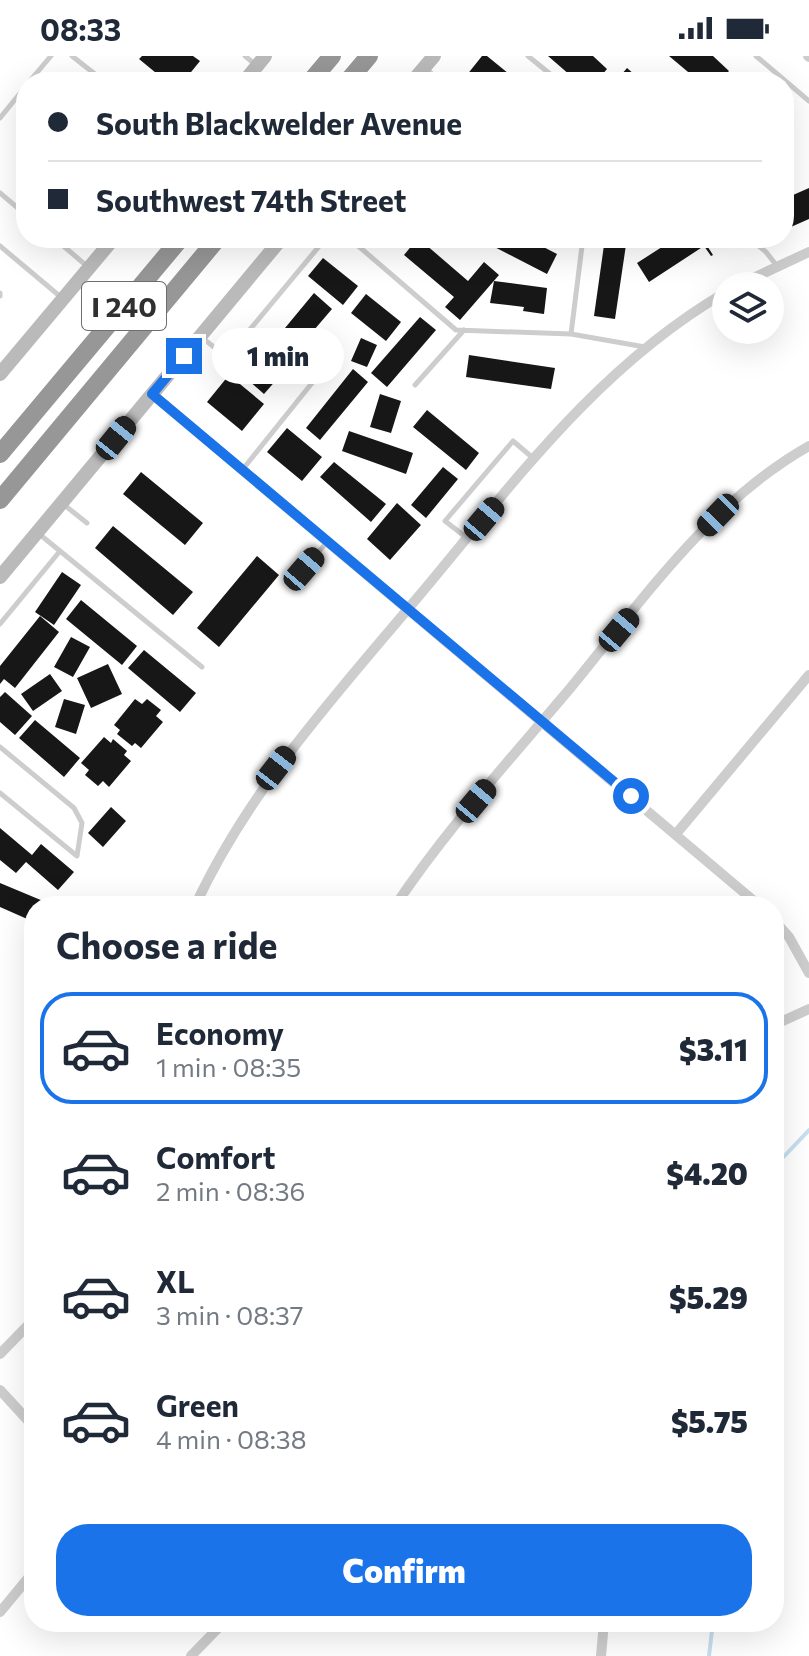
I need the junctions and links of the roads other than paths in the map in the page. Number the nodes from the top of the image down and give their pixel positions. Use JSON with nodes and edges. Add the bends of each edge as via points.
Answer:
{"nodes":[{"id":1,"x":51,"y":56,"type":"edge"},
{"id":2,"x":72,"y":56,"type":"edge"},
{"id":3,"x":332,"y":56,"type":"edge"},
{"id":4,"x":369,"y":56,"type":"edge"},
{"id":5,"x":528,"y":56,"type":"edge"},
{"id":6,"x":756,"y":56,"type":"edge"},
{"id":7,"x":38,"y":72,"type":"edge"},
{"id":8,"x":92,"y":72,"type":"edge"},
{"id":9,"x":318,"y":72,"type":"edge"},
{"id":10,"x":355,"y":72,"type":"edge"},
{"id":11,"x":548,"y":72,"type":"edge"},
{"id":12,"x":775,"y":72,"type":"edge"},
{"id":13,"x":16,"y":99,"type":"edge"},
{"id":14,"x":0,"y":118,"type":"edge"},
{"id":15,"x":0,"y":193,"type":"edge"},
{"id":16,"x":16,"y":207,"type":"edge"},
{"id":17,"x":0,"y":246,"type":"edge"},
{"id":18,"x":66,"y":248,"type":"edge"},
{"id":19,"x":106,"y":248,"type":"edge"},
{"id":20,"x":173,"y":248,"type":"edge"},
{"id":21,"x":210,"y":248,"type":"edge"},
{"id":22,"x":274,"y":248,"type":"edge"},
{"id":23,"x":318,"y":248,"type":"edge"},
{"id":24,"x":361,"y":248,"type":"edge"},
{"id":25,"x":582,"y":248,"type":"edge"},
{"id":26,"x":761,"y":248,"type":"edge"},
{"id":27,"x":809,"y":252,"type":"edge"},
{"id":28,"x":777,"y":266,"type":"junction"},
{"id":29,"x":89,"y":268,"type":"junction"},
{"id":30,"x":765,"y":272,"type":"edge"},
{"id":31,"x":63,"y":299,"type":"junction"},
{"id":32,"x":712,"y":302,"type":"edge"},
{"id":33,"x":464,"y":330,"type":"junction"},
{"id":34,"x":571,"y":334,"type":"junction"},
{"id":35,"x":200,"y":336,"type":"junction"},
{"id":36,"x":645,"y":347,"type":"junction"},
{"id":37,"x":0,"y":374,"type":"edge"},
{"id":38,"x":316,"y":378,"type":"dead end"},
{"id":39,"x":415,"y":385,"type":"dead end"},
{"id":40,"x":152,"y":394,"type":"junction"},
{"id":41,"x":809,"y":446,"type":"edge"},
{"id":42,"x":0,"y":454,"type":"edge"},
{"id":43,"x":534,"y":459,"type":"junction"},
{"id":44,"x":242,"y":469,"type":"junction"},
{"id":45,"x":0,"y":500,"type":"edge"},
{"id":46,"x":62,"y":504,"type":"junction"},
{"id":47,"x":87,"y":523,"type":"dead end"},
{"id":48,"x":38,"y":533,"type":"junction"},
{"id":49,"x":467,"y":539,"type":"junction"},
{"id":50,"x":327,"y":542,"type":"junction"},
{"id":51,"x":60,"y":551,"type":"junction"},
{"id":52,"x":304,"y":569,"type":"dead end"},
{"id":53,"x":0,"y":577,"type":"edge"},
{"id":54,"x":408,"y":610,"type":"junction"},
{"id":55,"x":0,"y":624,"type":"edge"},
{"id":56,"x":202,"y":667,"type":"dead end"},
{"id":57,"x":807,"y":683,"type":"edge"},
{"id":58,"x":542,"y":722,"type":"junction"},
{"id":59,"x":0,"y":747,"type":"edge"},
{"id":60,"x":0,"y":793,"type":"edge"},
{"id":61,"x":676,"y":834,"type":"junction"},
{"id":62,"x":200,"y":896,"type":"edge"},
{"id":63,"x":402,"y":896,"type":"edge"},
{"id":64,"x":748,"y":896,"type":"edge"},
{"id":65,"x":784,"y":931,"type":"edge"},
{"id":66,"x":809,"y":973,"type":"edge"},
{"id":67,"x":809,"y":1009,"type":"edge"},
{"id":68,"x":784,"y":1020,"type":"edge"},
{"id":69,"x":24,"y":1329,"type":"edge"},
{"id":70,"x":0,"y":1354,"type":"edge"},
{"id":71,"x":0,"y":1390,"type":"edge"},
{"id":72,"x":24,"y":1416,"type":"edge"},
{"id":73,"x":24,"y":1583,"type":"edge"},
{"id":74,"x":0,"y":1612,"type":"edge"},
{"id":75,"x":214,"y":1632,"type":"edge"},
{"id":76,"x":603,"y":1632,"type":"edge"},
{"id":77,"x":191,"y":1656,"type":"edge"},
{"id":78,"x":601,"y":1656,"type":"edge"}],
"edges":[{"from":1,"to":7,"type":"lane"},
{"from":2,"to":8,"type":"lane"},
{"from":3,"to":9,"type":"highway"},
{"from":4,"to":10,"type":"highway"},
{"from":5,"to":11,"type":"lane"},
{"from":6,"to":12,"type":"lane"},
{"from":13,"to":14,"type":"lane"},
{"from":15,"to":16,"type":"lane"},
{"from":17,"to":31,"type":"lane"},
{"from":18,"to":29,"type":"lane"},
{"from":19,"to":29,"type":"main road"},
{"from":20,"to":42,"type":"highway","number":"I 240"},
{"from":21,"to":45,"type":"highway","number":"I 240"},
{"from":22,"to":35,"type":"main road"},
{"from":23,"to":35,"type":"lane","via":[[227,357]]},
{"from":24,"to":33,"type":"lane","via":[[456,330]]},
{"from":25,"to":34,"type":"lane"},
{"from":26,"to":28,"type":"lane"},
{"from":27,"to":28,"type":"street"},
{"from":28,"to":30,"type":"street"},
{"from":29,"to":31,"type":"main road"},
{"from":31,"to":37,"type":"main road"},
{"from":32,"to":36,"type":"street"},
{"from":33,"to":34,"type":"lane"},
{"from":33,"to":39,"type":"lane"},
{"from":34,"to":36,"type":"lane"},
{"from":35,"to":40,"type":"main road"},
{"from":36,"to":43,"type":"street","via":[[592,394]]},
{"from":38,"to":44,"type":"lane"},
{"from":40,"to":44,"type":"street"},
{"from":40,"to":46,"type":"main road"},
{"from":41,"to":58,"type":"street","via":[[760,478],[718,515]]},
{"from":43,"to":49,"type":"street"},
{"from":43,"to":49,"type":"lane","via":[[513,441],[445,521]]},
{"from":44,"to":50,"type":"street"},
{"from":46,"to":47,"type":"lane"},
{"from":46,"to":48,"type":"main road"},
{"from":48,"to":51,"type":"lane"},
{"from":48,"to":53,"type":"main road"},
{"from":49,"to":54,"type":"street"},
{"from":50,"to":52,"type":"lane"},
{"from":50,"to":54,"type":"street"},
{"from":51,"to":55,"type":"lane"},
{"from":51,"to":56,"type":"lane"},
{"from":54,"to":58,"type":"street"},
{"from":54,"to":62,"type":"street","via":[[276,768]]},
{"from":57,"to":61,"type":"street"},
{"from":58,"to":61,"type":"street"},
{"from":58,"to":63,"type":"street"},
{"from":59,"to":60,"type":"lane","via":[[74,808],[82,823],[77,856]]},
{"from":61,"to":64,"type":"street"},
{"from":65,"to":66,"type":"street"},
{"from":67,"to":68,"type":"street"},
{"from":69,"to":70,"type":"street"},
{"from":71,"to":72,"type":"street"},
{"from":73,"to":74,"type":"street"},
{"from":75,"to":77,"type":"street"},
{"from":76,"to":78,"type":"street"}]}
